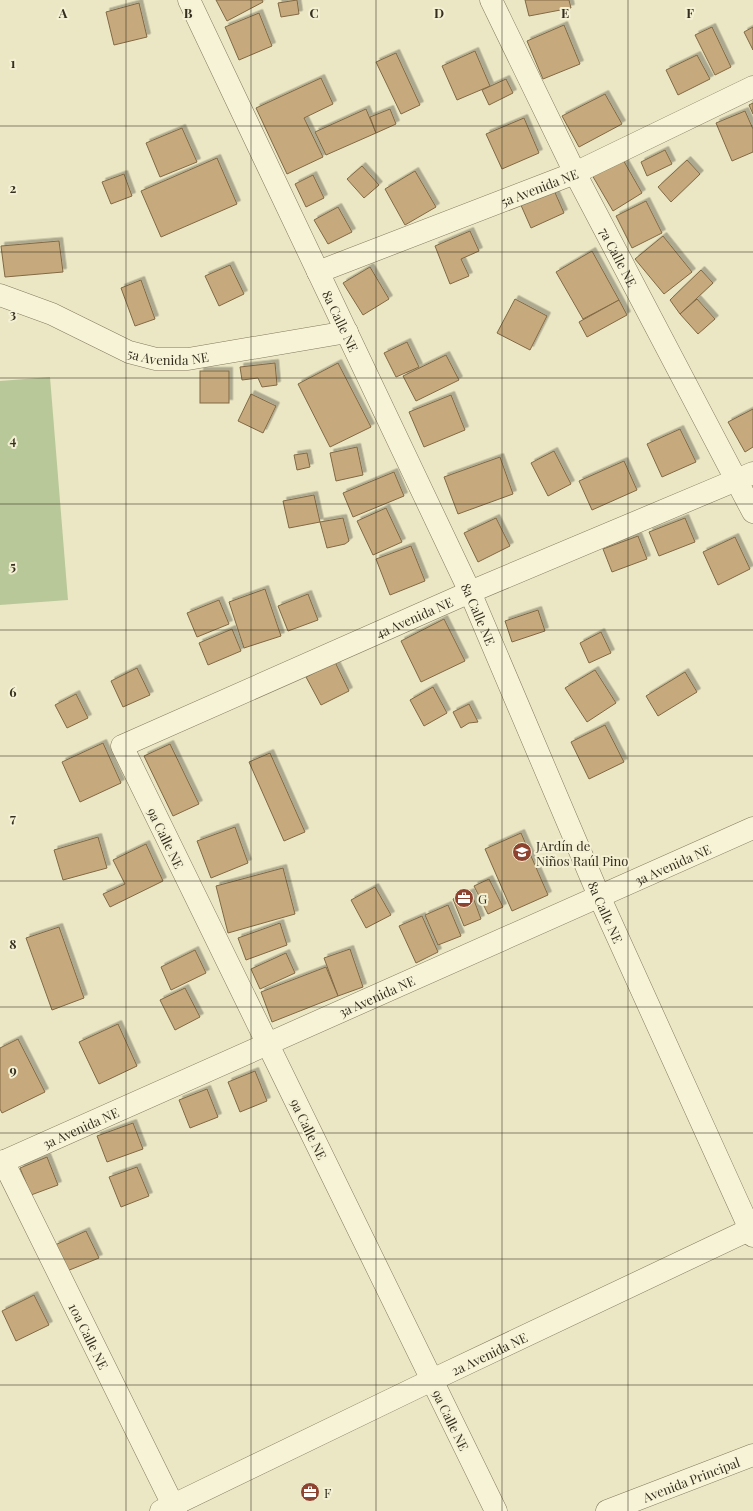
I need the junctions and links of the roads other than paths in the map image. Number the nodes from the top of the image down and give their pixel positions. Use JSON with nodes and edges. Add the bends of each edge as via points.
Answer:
{"nodes":[{"id":1,"x":189,"y":0,"type":"edge"},
{"id":2,"x":491,"y":0,"type":"edge"},
{"id":3,"x":753,"y":87,"type":"edge"},
{"id":4,"x":575,"y":173,"type":"junction"},
{"id":5,"x":318,"y":272,"type":"junction"},
{"id":6,"x":0,"y":295,"type":"edge"},
{"id":7,"x":347,"y":332,"type":"junction"},
{"id":8,"x":745,"y":476,"type":"edge"},
{"id":9,"x":753,"y":512,"type":"edge"},
{"id":10,"x":470,"y":592,"type":"junction"},
{"id":11,"x":122,"y":746,"type":"joint"},
{"id":12,"x":753,"y":828,"type":"edge"},
{"id":13,"x":599,"y":896,"type":"junction"},
{"id":14,"x":268,"y":1044,"type":"junction"},
{"id":15,"x":1,"y":1162,"type":"edge"},
{"id":16,"x":752,"y":1231,"type":"edge"},
{"id":17,"x":432,"y":1380,"type":"junction"},
{"id":18,"x":753,"y":1455,"type":"edge"},
{"id":19,"x":170,"y":1509,"type":"edge"},
{"id":20,"x":496,"y":1511,"type":"edge"},
{"id":21,"x":607,"y":1511,"type":"edge"}],
"edges":[{"from":1,"to":5,"type":"street","name":"8a Calle NE"},
{"from":2,"to":4,"type":"street","name":"7a Calle NE"},
{"from":3,"to":4,"type":"street","name":"5a Avenida NE"},
{"from":4,"to":5,"type":"street","name":"5a Avenida NE"},
{"from":4,"to":8,"type":"street","name":"7a Calle NE"},
{"from":5,"to":7,"type":"street","name":"8a Calle NE"},
{"from":6,"to":7,"type":"street","name":"5a Avenida NE","via":[[52,314],[129,352],[156,359],[188,359]]},
{"from":7,"to":10,"type":"street","name":"8a Calle NE"},
{"from":8,"to":9,"type":"street","name":"7a Calle NE"},
{"from":8,"to":10,"type":"street","name":"4a Avenida NE"},
{"from":10,"to":11,"type":"street","name":"4a Avenida NE"},
{"from":10,"to":13,"type":"street","name":"8a Calle NE"},
{"from":11,"to":14,"type":"street","name":"9a Calle NE"},
{"from":12,"to":13,"type":"street","name":"3a Avenida NE"},
{"from":13,"to":14,"type":"street","name":"3a Avenida NE"},
{"from":13,"to":16,"type":"street","name":"8a Calle NE"},
{"from":14,"to":15,"type":"street","name":"3a Avenida NE"},
{"from":14,"to":17,"type":"street","name":"9a Calle NE"},
{"from":15,"to":19,"type":"street","name":"10a Calle NE"},
{"from":16,"to":17,"type":"street","name":"2a Avenida NE"},
{"from":17,"to":19,"type":"street","name":"2a Avenida NE"},
{"from":17,"to":20,"type":"street","name":"9a Calle NE"},
{"from":18,"to":21,"type":"street","name":"Avenida Principal"}]}
